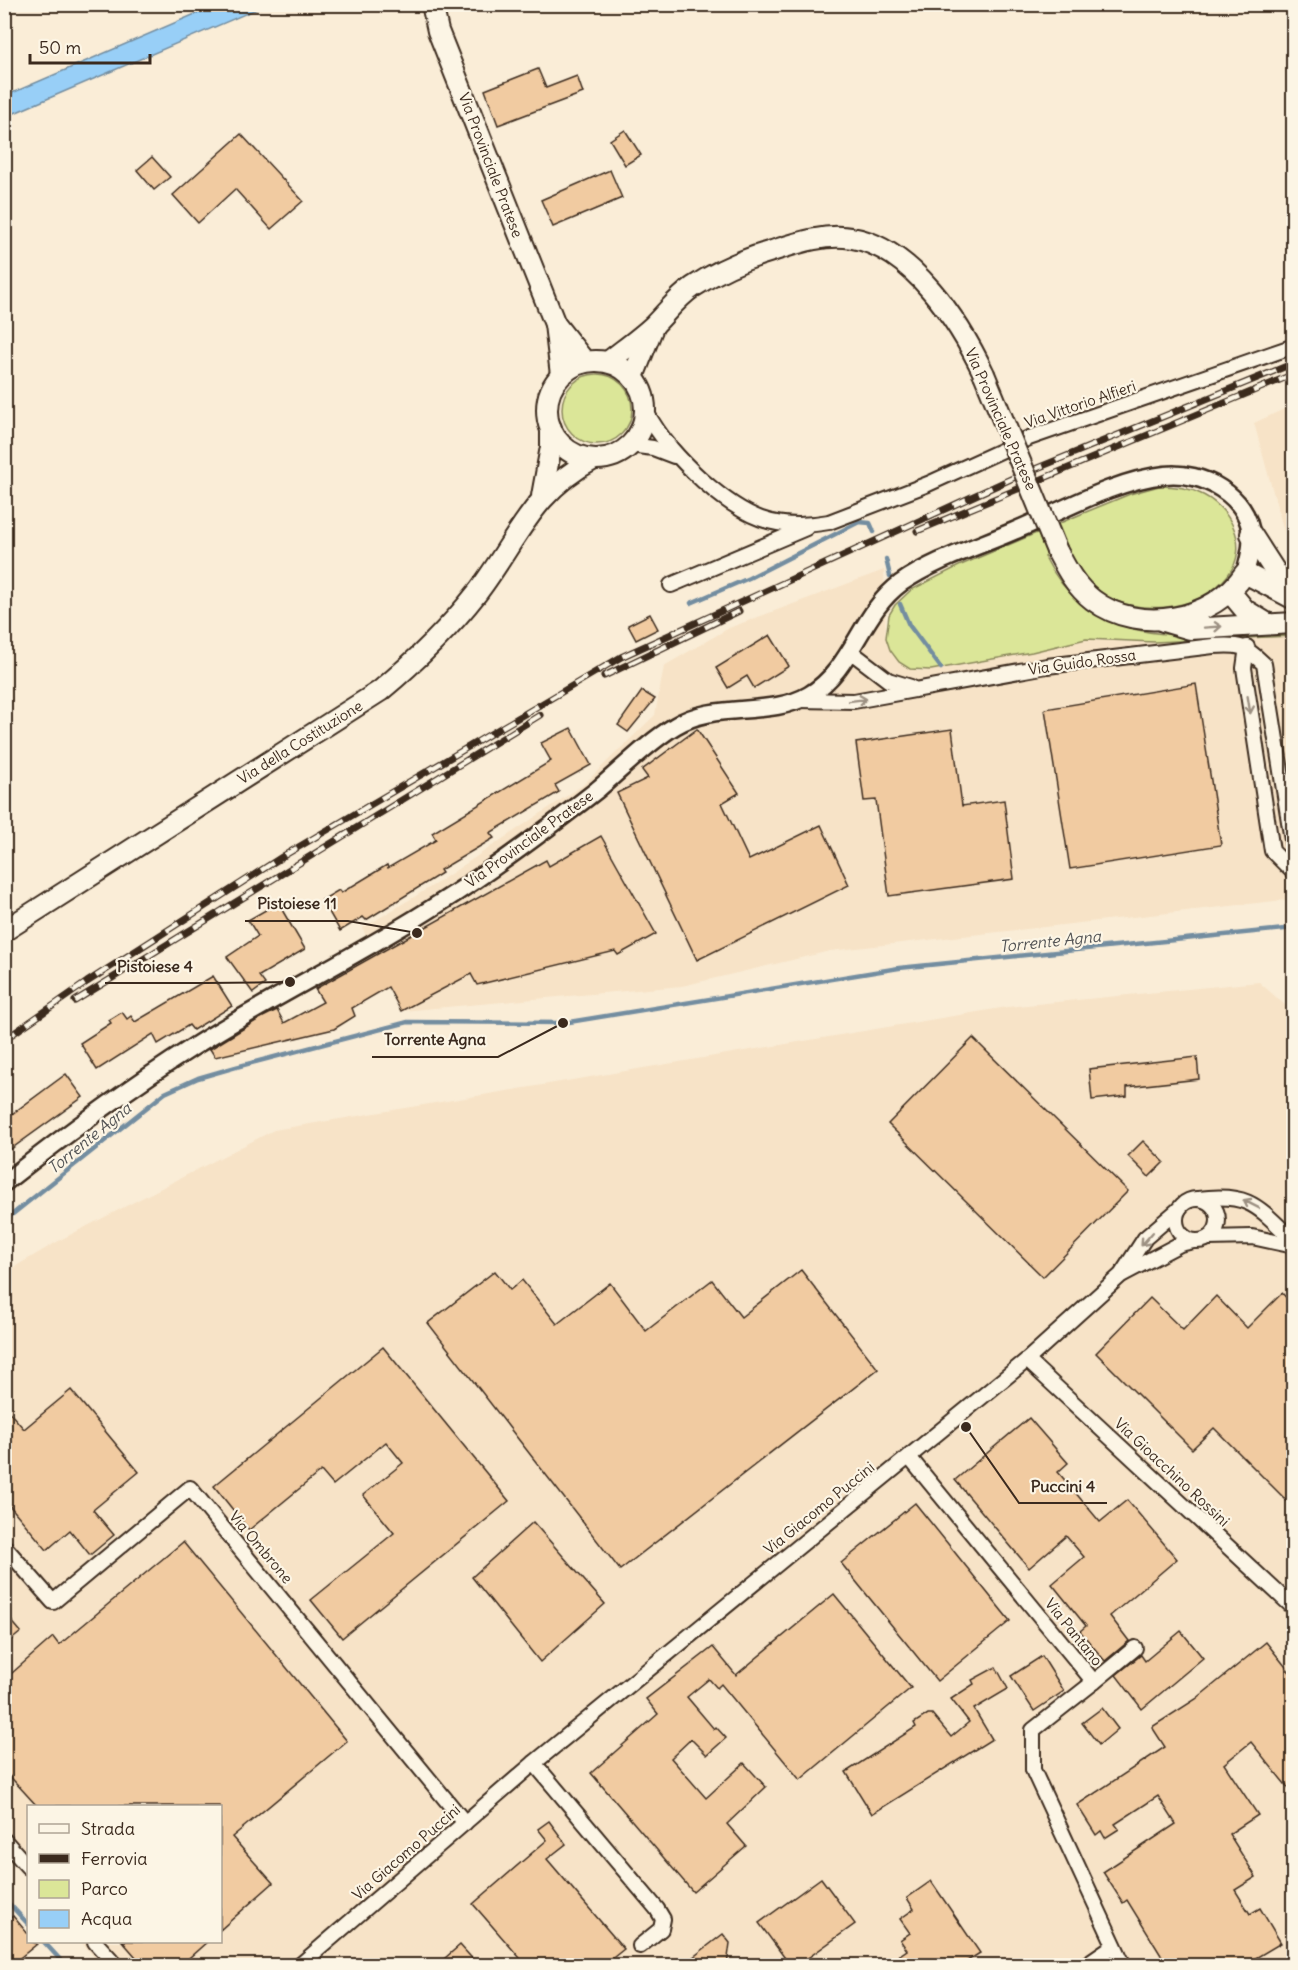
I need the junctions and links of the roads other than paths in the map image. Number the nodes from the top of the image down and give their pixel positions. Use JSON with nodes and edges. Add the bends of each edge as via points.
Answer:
{"nodes":[{"id":1,"x":432,"y":4,"type":"edge"},
{"id":2,"x":555,"y":324,"type":"junction"},
{"id":3,"x":654,"y":325,"type":"junction"},
{"id":4,"x":1293,"y":346,"type":"edge"},
{"id":5,"x":585,"y":362,"type":"junction"},
{"id":6,"x":608,"y":362,"type":"junction"},
{"id":7,"x":561,"y":375,"type":"junction"},
{"id":8,"x":633,"y":377,"type":"junction"},
{"id":9,"x":645,"y":410,"type":"junction"},
{"id":10,"x":550,"y":428,"type":"junction"},
{"id":11,"x":630,"y":445,"type":"junction"},
{"id":12,"x":676,"y":457,"type":"junction"},
{"id":13,"x":594,"y":459,"type":"junction"},
{"id":14,"x":542,"y":496,"type":"junction"},
{"id":15,"x":813,"y":525,"type":"junction"},
{"id":16,"x":1251,"y":534,"type":"junction"},
{"id":17,"x":1245,"y":573,"type":"junction"},
{"id":18,"x":671,"y":585,"type":"dead end"},
{"id":19,"x":1230,"y":591,"type":"junction"},
{"id":20,"x":1293,"y":598,"type":"edge"},
{"id":21,"x":1162,"y":621,"type":"junction"},
{"id":22,"x":1293,"y":623,"type":"edge"},
{"id":23,"x":1268,"y":624,"type":"junction"},
{"id":24,"x":1247,"y":647,"type":"junction"},
{"id":25,"x":850,"y":651,"type":"junction"},
{"id":26,"x":919,"y":688,"type":"junction"},
{"id":27,"x":799,"y":700,"type":"junction"},
{"id":28,"x":1293,"y":854,"type":"edge"},
{"id":29,"x":1293,"y":873,"type":"edge"},
{"id":30,"x":4,"y":931,"type":"edge"},
{"id":31,"x":4,"y":1183,"type":"edge"},
{"id":32,"x":1196,"y":1199,"type":"junction"},
{"id":33,"x":1179,"y":1209,"type":"junction"},
{"id":34,"x":1201,"y":1240,"type":"junction"},
{"id":35,"x":1293,"y":1241,"type":"edge"},
{"id":36,"x":1293,"y":1246,"type":"edge"},
{"id":37,"x":1122,"y":1275,"type":"junction"},
{"id":38,"x":1027,"y":1360,"type":"junction"},
{"id":39,"x":909,"y":1457,"type":"junction"},
{"id":40,"x":4,"y":1546,"type":"edge"},
{"id":41,"x":1293,"y":1608,"type":"edge"},
{"id":42,"x":1134,"y":1648,"type":"dead end"},
{"id":43,"x":1094,"y":1682,"type":"junction"},
{"id":44,"x":534,"y":1763,"type":"junction"},
{"id":45,"x":465,"y":1822,"type":"junction"},
{"id":46,"x":4,"y":1840,"type":"edge"},
{"id":47,"x":27,"y":1866,"type":"edge"},
{"id":48,"x":97,"y":1943,"type":"edge"},
{"id":49,"x":640,"y":1946,"type":"dead end"},
{"id":50,"x":1113,"y":1946,"type":"junction"},
{"id":51,"x":117,"y":1965,"type":"edge"},
{"id":52,"x":299,"y":1965,"type":"edge"},
{"id":53,"x":1084,"y":1965,"type":"edge"},
{"id":54,"x":1124,"y":1965,"type":"edge"}],
"edges":[{"from":1,"to":2,"type":"main road","name":"Via Provinciale Pratese","via":[[438,30]]},
{"from":2,"to":5,"type":"main road","name":"Via Provinciale Pratese"},
{"from":2,"to":7,"type":"main road","name":"Via Provinciale Pratese"},
{"from":3,"to":6,"type":"main road","name":"Via Provinciale Pratese"},
{"from":3,"to":8,"type":"main road","name":"Via Provinciale Pratese"},
{"from":3,"to":21,"type":"main road","name":"Via Provinciale Pratese","bridge":true,"via":[[691,288],[758,255],[832,236],[872,243],[904,262],[949,314],[984,374],[1068,573],[1095,601],[1143,620]]},
{"from":4,"to":15,"type":"street","name":"Via Vittorio Alfieri","via":[[1029,438],[928,484]]},
{"from":5,"to":6,"type":"main road"},
{"from":5,"to":7,"type":"main road"},
{"from":6,"to":8,"type":"main road"},
{"from":7,"to":10,"type":"main road","via":[[548,400]]},
{"from":8,"to":9,"type":"main road","via":[[640,387]]},
{"from":9,"to":11,"type":"main road","via":[[639,435]]},
{"from":9,"to":12,"type":"street","name":"Via Vittorio Alfieri"},
{"from":10,"to":13,"type":"main road","via":[[568,450]]},
{"from":10,"to":14,"type":"main road","via":[[551,447]]},
{"from":11,"to":12,"type":"street","name":"Via Vittorio Alfieri"},
{"from":11,"to":13,"type":"main road","via":[[614,456]]},
{"from":12,"to":15,"type":"street","name":"Via Vittorio Alfieri","via":[[743,513],[768,522]]},
{"from":13,"to":14,"type":"main road"},
{"from":14,"to":30,"type":"main road","name":"Via della Costituzione","via":[[450,626],[389,684]]},
{"from":15,"to":18,"type":"street","name":"Via Vittorio Alfieri"},
{"from":16,"to":17,"type":"street","name":"Via Provinciale Pratese"},
{"from":16,"to":20,"type":"main road"},
{"from":16,"to":25,"type":"street","name":"Via Provinciale Pratese","via":[[1239,505],[1227,492],[1208,482],[1179,475],[1132,482],[902,583],[879,605]]},
{"from":17,"to":19,"type":"main road","name":"Via Provinciale Pratese"},
{"from":17,"to":20,"type":"main road"},
{"from":19,"to":21,"type":"main road","name":"Via Provinciale Pratese","via":[[1200,609]]},
{"from":19,"to":23,"type":"main road","via":[[1245,610]]},
{"from":21,"to":23,"type":"main road","one_way":true,"via":[[1190,629]]},
{"from":22,"to":23,"type":"main road"},
{"from":24,"to":26,"type":"street","name":"Via Guido Rossa","via":[[1237,644],[1153,652]]},
{"from":24,"to":28,"type":"street","via":[[1264,664]]},
{"from":24,"to":29,"type":"street","one_way":true,"via":[[1244,668],[1272,851]]},
{"from":25,"to":26,"type":"street","name":"Via Guido Rossa","via":[[888,680]]},
{"from":25,"to":27,"type":"street","name":"Via Provinciale Pratese","via":[[825,685]]},
{"from":27,"to":26,"type":"street","name":"Via Guido Rossa","one_way":true,"via":[[854,701]]},
{"from":27,"to":31,"type":"street","name":"Via Provinciale Pratese","via":[[785,705],[725,710],[674,726],[482,876],[194,1047],[76,1127]]},
{"from":32,"to":33,"type":"street"},
{"from":32,"to":34,"type":"street","via":[[1209,1203],[1217,1214],[1216,1227]]},
{"from":35,"to":32,"type":"street","one_way":true,"via":[[1256,1205],[1235,1197]]},
{"from":33,"to":34,"type":"street","via":[[1177,1229],[1181,1235]]},
{"from":33,"to":37,"type":"street","name":"Via Giacomo Puccini","one_way":true,"via":[[1145,1238]]},
{"from":34,"to":36,"type":"street","name":"Via Giacomo Puccini","via":[[1252,1237]]},
{"from":34,"to":37,"type":"street","name":"Via Giacomo Puccini","via":[[1179,1244]]},
{"from":37,"to":38,"type":"street","name":"Via Giacomo Puccini"},
{"from":38,"to":39,"type":"street","name":"Via Giacomo Puccini"},
{"from":38,"to":41,"type":"street","name":"Via Gioacchino Rossini"},
{"from":39,"to":43,"type":"street","name":"Via Pantano"},
{"from":39,"to":44,"type":"street","name":"Via Giacomo Puccini"},
{"from":40,"to":45,"type":"street","name":"Via Ombrone","via":[[53,1602],[190,1488]]},
{"from":42,"to":43,"type":"street"},
{"from":43,"to":50,"type":"street","name":"Via Pantano","via":[[1033,1730],[1033,1770]]},
{"from":44,"to":45,"type":"street","name":"Via Giacomo Puccini"},
{"from":44,"to":49,"type":"street","via":[[663,1919],[661,1929]]},
{"from":45,"to":52,"type":"street","name":"Via Giacomo Puccini"},
{"from":46,"to":47,"type":"street"},
{"from":48,"to":51,"type":"street"},
{"from":50,"to":53,"type":"street"},
{"from":50,"to":54,"type":"street","name":"Via Pantano"}]}
